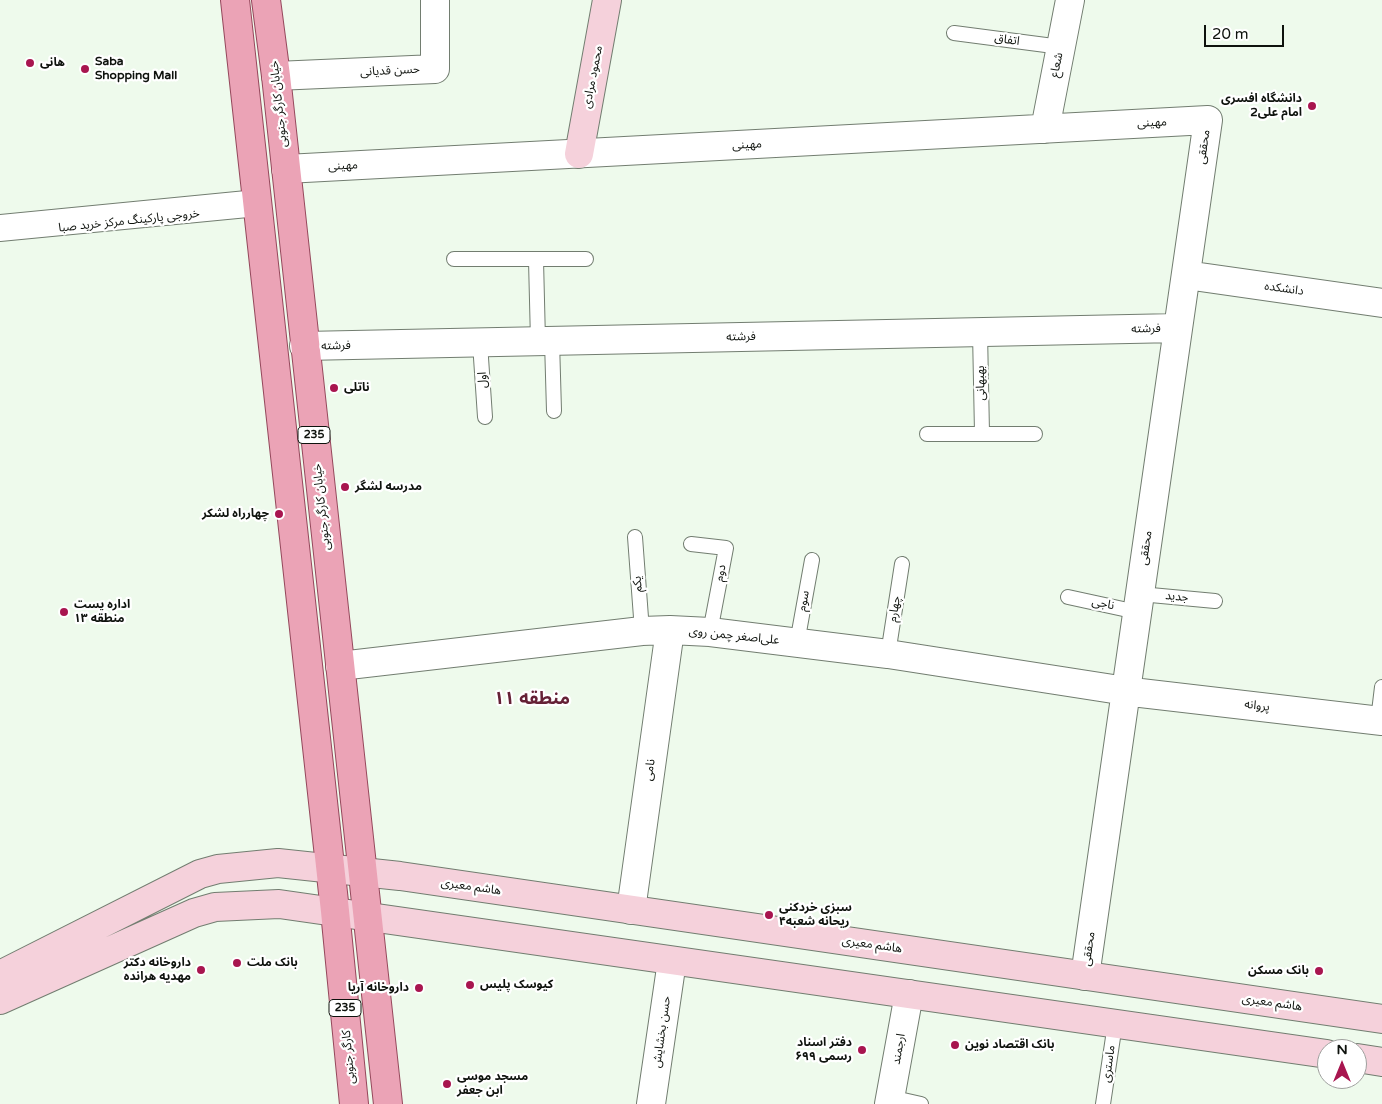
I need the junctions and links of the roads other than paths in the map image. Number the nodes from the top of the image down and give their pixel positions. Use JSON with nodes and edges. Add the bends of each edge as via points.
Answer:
{"nodes":[{"id":1,"x":235,"y":0,"type":"edge"},
{"id":2,"x":266,"y":0,"type":"edge"},
{"id":3,"x":435,"y":0,"type":"edge"},
{"id":4,"x":608,"y":0,"type":"edge"},
{"id":5,"x":1070,"y":0,"type":"edge"},
{"id":6,"x":954,"y":32,"type":"dead end"},
{"id":7,"x":1061,"y":47,"type":"junction"},
{"id":8,"x":276,"y":76,"type":"junction"},
{"id":9,"x":1208,"y":120,"type":"joint"},
{"id":10,"x":1045,"y":129,"type":"junction"},
{"id":11,"x":579,"y":154,"type":"junction"},
{"id":12,"x":286,"y":169,"type":"junction"},
{"id":13,"x":258,"y":203,"type":"junction"},
{"id":14,"x":0,"y":222,"type":"edge"},
{"id":15,"x":0,"y":234,"type":"edge"},
{"id":16,"x":454,"y":260,"type":"dead end"},
{"id":17,"x":536,"y":260,"type":"junction"},
{"id":18,"x":586,"y":260,"type":"dead end"},
{"id":19,"x":1186,"y":276,"type":"junction"},
{"id":20,"x":1382,"y":303,"type":"edge"},
{"id":21,"x":1178,"y":328,"type":"junction"},
{"id":22,"x":980,"y":332,"type":"junction"},
{"id":23,"x":545,"y":341,"type":"junction"},
{"id":24,"x":480,"y":343,"type":"junction"},
{"id":25,"x":304,"y":346,"type":"junction"},
{"id":26,"x":554,"y":411,"type":"dead end"},
{"id":27,"x":485,"y":417,"type":"dead end"},
{"id":28,"x":982,"y":433,"type":"junction"},
{"id":29,"x":926,"y":434,"type":"dead end"},
{"id":30,"x":1035,"y":434,"type":"dead end"},
{"id":31,"x":635,"y":537,"type":"dead end"},
{"id":32,"x":691,"y":544,"type":"dead end"},
{"id":33,"x":812,"y":560,"type":"dead end"},
{"id":34,"x":902,"y":564,"type":"dead end"},
{"id":35,"x":1068,"y":597,"type":"dead end"},
{"id":36,"x":1215,"y":601,"type":"dead end"},
{"id":37,"x":1139,"y":603,"type":"junction"},
{"id":38,"x":670,"y":630,"type":"junction"},
{"id":39,"x":642,"y":631,"type":"junction"},
{"id":40,"x":710,"y":632,"type":"junction"},
{"id":41,"x":797,"y":642,"type":"junction"},
{"id":42,"x":888,"y":654,"type":"junction"},
{"id":43,"x":340,"y":666,"type":"junction"},
{"id":44,"x":1382,"y":687,"type":"edge"},
{"id":45,"x":1129,"y":691,"type":"junction"},
{"id":46,"x":1380,"y":721,"type":"edge"},
{"id":47,"x":333,"y":890,"type":"junction"},
{"id":48,"x":364,"y":894,"type":"junction"},
{"id":49,"x":631,"y":910,"type":"junction"},
{"id":50,"x":672,"y":961,"type":"junction"},
{"id":51,"x":0,"y":975,"type":"edge"},
{"id":52,"x":1085,"y":976,"type":"junction"},
{"id":53,"x":909,"y":994,"type":"junction"},
{"id":54,"x":0,"y":1000,"type":"edge"},
{"id":55,"x":1079,"y":1018,"type":"junction"},
{"id":56,"x":1382,"y":1019,"type":"edge"},
{"id":57,"x":1115,"y":1024,"type":"junction"},
{"id":58,"x":1317,"y":1053,"type":"edge"},
{"id":59,"x":1367,"y":1060,"type":"edge"},
{"id":60,"x":1382,"y":1062,"type":"edge"},
{"id":61,"x":890,"y":1101,"type":"edge"},
{"id":62,"x":354,"y":1104,"type":"edge"},
{"id":63,"x":388,"y":1104,"type":"edge"},
{"id":64,"x":651,"y":1104,"type":"edge"},
{"id":65,"x":921,"y":1104,"type":"edge"},
{"id":66,"x":1103,"y":1104,"type":"edge"}],
"edges":[{"from":1,"to":13,"type":"main road","number":"235"},
{"from":2,"to":8,"type":"main road","name":"خیابان کارگر جنوبی","number":"235"},
{"from":3,"to":8,"type":"street","name":"حسن قدیانی","via":[[435,69]]},
{"from":4,"to":11,"type":"main road","name":"محمود مرادی"},
{"from":5,"to":7,"type":"street","name":"شعاع"},
{"from":6,"to":7,"type":"lane","name":"اتفاق"},
{"from":7,"to":10,"type":"street","name":"شعاع"},
{"from":8,"to":12,"type":"main road","name":"خیابان کارگر جنوبی","number":"235"},
{"from":9,"to":10,"type":"street","name":"مهینی"},
{"from":9,"to":19,"type":"street","name":"محققی"},
{"from":10,"to":11,"type":"street","name":"مهینی"},
{"from":11,"to":12,"type":"street","name":"مهینی"},
{"from":12,"to":25,"type":"main road","name":"خیابان کارگر جنوبی","number":"235"},
{"from":13,"to":14,"type":"lane"},
{"from":13,"to":15,"type":"lane","name":"خروجی پارکینگ مرکز خرید صبا"},
{"from":13,"to":47,"type":"main road","number":"235"},
{"from":16,"to":17,"type":"lane"},
{"from":17,"to":18,"type":"lane"},
{"from":17,"to":23,"type":"lane"},
{"from":19,"to":20,"type":"street","name":"دانشکده"},
{"from":19,"to":21,"type":"street","name":"محققی"},
{"from":21,"to":22,"type":"street","name":"فرشته"},
{"from":21,"to":37,"type":"street","name":"محققی"},
{"from":22,"to":23,"type":"street","name":"فرشته"},
{"from":22,"to":28,"type":"lane","name":"بهبهانی"},
{"from":23,"to":24,"type":"street","name":"فرشته"},
{"from":23,"to":26,"type":"lane"},
{"from":24,"to":25,"type":"street","name":"فرشته"},
{"from":24,"to":27,"type":"lane","name":"اول"},
{"from":25,"to":43,"type":"main road","name":"خیابان کارگر جنوبی","number":"235"},
{"from":28,"to":29,"type":"lane"},
{"from":28,"to":30,"type":"lane"},
{"from":31,"to":39,"type":"lane","name":"یکم"},
{"from":32,"to":40,"type":"lane","name":"دوم","via":[[726,548]]},
{"from":33,"to":41,"type":"lane","name":"سوم"},
{"from":34,"to":42,"type":"lane","name":"چهارم"},
{"from":35,"to":37,"type":"lane","name":"ناجی"},
{"from":36,"to":37,"type":"lane","name":"جدید"},
{"from":37,"to":45,"type":"street","name":"محققی"},
{"from":38,"to":39,"type":"street","name":"علی‌اصغر چمن روی"},
{"from":38,"to":40,"type":"street","name":"علی‌اصغر چمن روی"},
{"from":38,"to":49,"type":"street","name":"نامی"},
{"from":39,"to":43,"type":"street","name":"علی‌اصغر چمن روی"},
{"from":40,"to":41,"type":"street","name":"علی‌اصغر چمن روی"},
{"from":41,"to":42,"type":"street","name":"علی‌اصغر چمن روی"},
{"from":42,"to":45,"type":"street","name":"علی‌اصغر چمن روی"},
{"from":43,"to":48,"type":"main road","name":"خیابان کارگر جنوبی","number":"235"},
{"from":44,"to":46,"type":"lane"},
{"from":45,"to":46,"type":"street","name":"پروانه"},
{"from":45,"to":52,"type":"street","name":"محققی"},
{"from":47,"to":48,"type":"main road"},
{"from":47,"to":48,"type":"main road","name":"هاشم معیری"},
{"from":47,"to":51,"type":"main road","via":[[278,863],[218,868],[200,874]]},
{"from":47,"to":54,"type":"main road","via":[[279,904],[232,906],[194,913]]},
{"from":47,"to":62,"type":"main road","name":"کارگر جنوبی","number":"235"},
{"from":48,"to":49,"type":"main road","name":"هاشم معیری"},
{"from":48,"to":50,"type":"main road","name":"هاشم معیری"},
{"from":48,"to":63,"type":"main road","number":"235"},
{"from":49,"to":52,"type":"main road","name":"هاشم معیری"},
{"from":50,"to":53,"type":"main road","name":"هاشم معیری"},
{"from":50,"to":64,"type":"street","name":"حسن بخشایش"},
{"from":52,"to":55,"type":"main road"},
{"from":52,"to":56,"type":"main road","name":"هاشم معیری"},
{"from":53,"to":55,"type":"main road","name":"هاشم معیری"},
{"from":53,"to":61,"type":"street","name":"ارجمند"},
{"from":55,"to":57,"type":"main road","name":"هاشم معیری"},
{"from":57,"to":58,"type":"main road","name":"هاشم معیری"},
{"from":57,"to":66,"type":"lane","name":"ماستری"},
{"from":59,"to":60,"type":"main road"},
{"from":61,"to":65,"type":"lane"}]}
